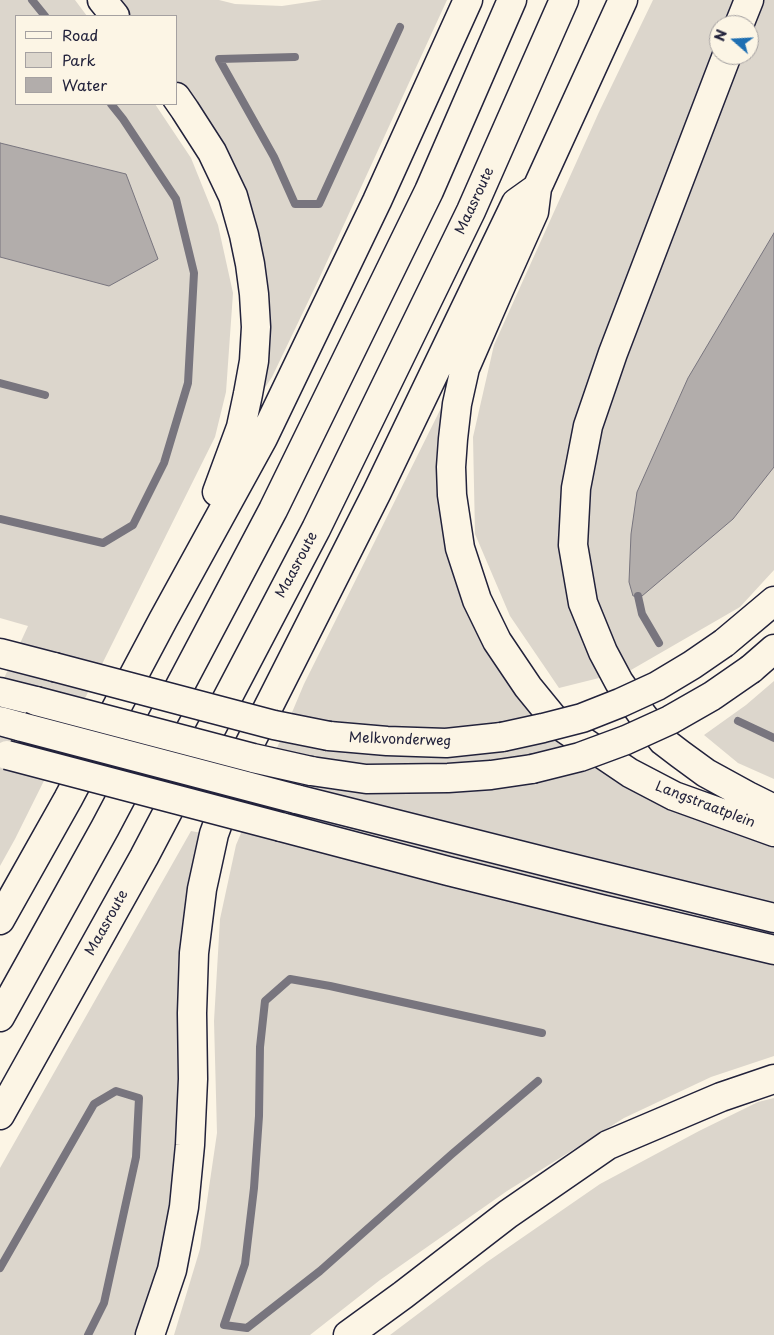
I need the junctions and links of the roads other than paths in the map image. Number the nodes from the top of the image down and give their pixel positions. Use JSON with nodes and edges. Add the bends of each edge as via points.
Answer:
{"nodes":[{"id":1,"x":102,"y":0,"type":"edge"},
{"id":2,"x":468,"y":0,"type":"edge"},
{"id":3,"x":512,"y":0,"type":"edge"},
{"id":4,"x":564,"y":0,"type":"edge"},
{"id":5,"x":624,"y":0,"type":"edge"},
{"id":6,"x":749,"y":0,"type":"edge"},
{"id":7,"x":113,"y":15,"type":"edge"},
{"id":8,"x":743,"y":15,"type":"edge"},
{"id":9,"x":724,"y":65,"type":"edge"},
{"id":10,"x":178,"y":100,"type":"edge"},
{"id":11,"x":537,"y":188,"type":"junction"},
{"id":12,"x":774,"y":601,"type":"edge"},
{"id":13,"x":162,"y":620,"type":"junction"},
{"id":14,"x":774,"y":649,"type":"edge"},
{"id":15,"x":0,"y":653,"type":"edge"},
{"id":16,"x":0,"y":692,"type":"edge"},
{"id":17,"x":11,"y":724,"type":"edge"},
{"id":18,"x":4,"y":754,"type":"edge"},
{"id":19,"x":774,"y":808,"type":"edge"},
{"id":20,"x":774,"y":832,"type":"edge"},
{"id":21,"x":774,"y":918,"type":"edge"},
{"id":22,"x":0,"y":920,"type":"edge"},
{"id":23,"x":774,"y":950,"type":"edge"},
{"id":24,"x":0,"y":1017,"type":"edge"},
{"id":25,"x":774,"y":1079,"type":"edge"},
{"id":26,"x":0,"y":1115,"type":"edge"},
{"id":27,"x":150,"y":1335,"type":"edge"},
{"id":28,"x":348,"y":1335,"type":"edge"}],
"edges":[{"from":1,"to":7,"type":"main road"},
{"from":2,"to":13,"type":"main road","via":[[377,201],[262,438]]},
{"from":3,"to":24,"type":"main road","via":[[429,191],[273,510],[105,828]]},
{"from":4,"to":26,"type":"main road","name":"Maasroute","via":[[471,211],[316,529],[144,858]]},
{"from":5,"to":11,"type":"main road"},
{"from":6,"to":8,"type":"main road"},
{"from":9,"to":19,"type":"main road","via":[[588,426],[576,488],[573,546],[584,603],[603,652],[643,716],[663,741],[706,773]]},
{"from":10,"to":13,"type":"main road","via":[[212,152],[233,196],[250,264],[256,327],[254,362],[241,427],[207,520]]},
{"from":11,"to":20,"type":"main road","name":"Langstraatplein","via":[[534,212],[465,368],[457,404],[452,440],[452,496],[460,548],[477,600],[497,641],[528,687],[559,724],[630,773],[674,796]]},
{"from":11,"to":27,"type":"main road","via":[[516,203],[377,492],[239,765],[214,834],[202,889],[194,953],[193,1078],[184,1207],[172,1270]]},
{"from":12,"to":15,"type":"main road","name":"Melkvonderweg","bridge":true,"via":[[692,666],[620,703],[543,728],[502,737],[446,743],[329,736],[274,725]]},
{"from":13,"to":22,"type":"main road"},
{"from":14,"to":16,"type":"main road","bridge":true,"via":[[712,696],[617,744],[532,769],[448,778],[366,779],[311,771]]},
{"from":17,"to":21,"type":"main road","bridge":true},
{"from":18,"to":23,"type":"main road","bridge":true,"via":[[467,876]]},
{"from":25,"to":28,"type":"main road","via":[[721,1097],[608,1146],[508,1214]]}]}
